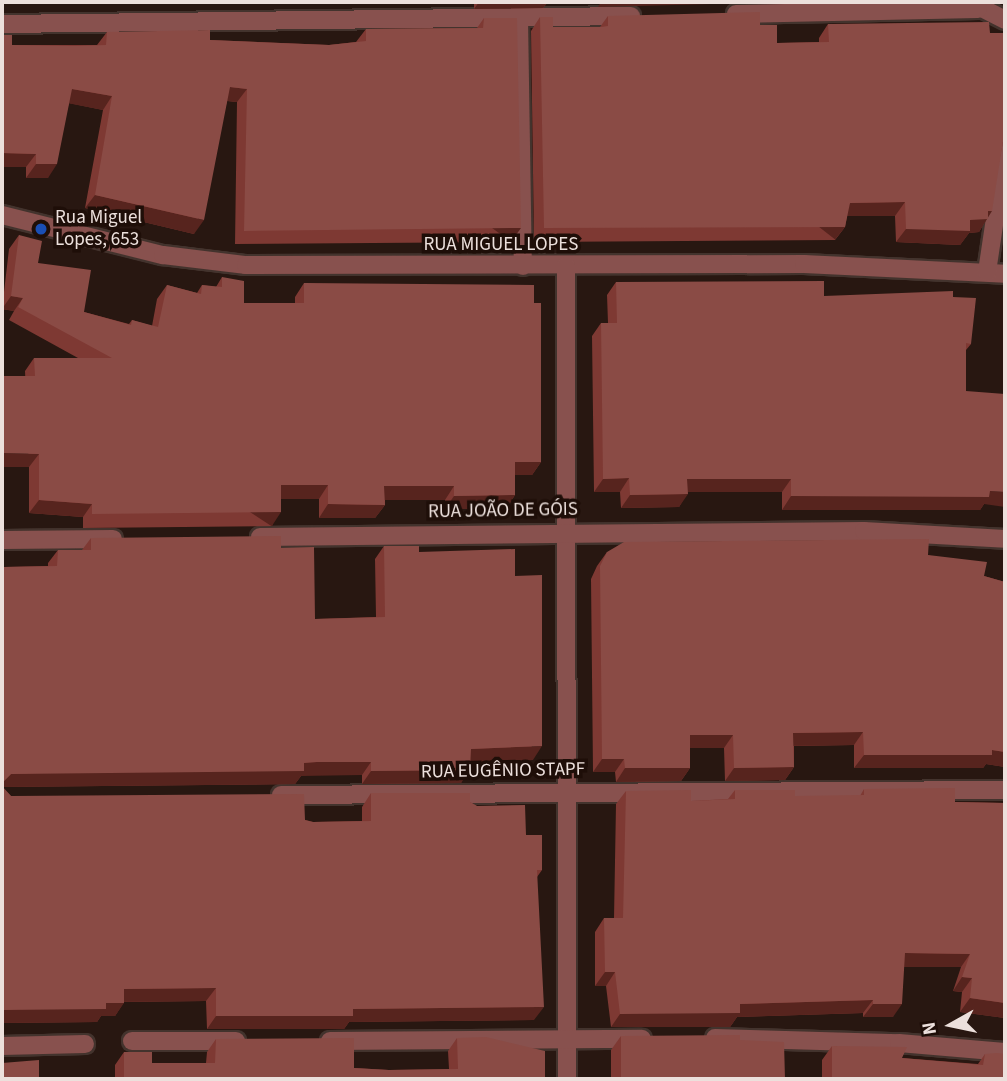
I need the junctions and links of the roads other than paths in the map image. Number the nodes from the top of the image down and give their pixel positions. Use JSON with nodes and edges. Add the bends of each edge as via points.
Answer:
{"nodes":[{"id":1,"x":974,"y":5,"type":"edge"},
{"id":2,"x":724,"y":14,"type":"edge"},
{"id":3,"x":655,"y":16,"type":"edge"},
{"id":4,"x":519,"y":20,"type":"junction"},
{"id":5,"x":1005,"y":20,"type":"edge"},
{"id":6,"x":2,"y":24,"type":"edge"},
{"id":7,"x":1005,"y":151,"type":"edge"},
{"id":8,"x":2,"y":215,"type":"edge"},
{"id":9,"x":523,"y":266,"type":"junction"},
{"id":10,"x":566,"y":266,"type":"junction"},
{"id":11,"x":987,"y":272,"type":"junction"},
{"id":12,"x":1005,"y":274,"type":"edge"},
{"id":13,"x":567,"y":531,"type":"junction"},
{"id":14,"x":136,"y":538,"type":"edge"},
{"id":15,"x":244,"y":538,"type":"edge"},
{"id":16,"x":1005,"y":539,"type":"edge"},
{"id":17,"x":2,"y":540,"type":"edge"},
{"id":18,"x":1005,"y":790,"type":"edge"},
{"id":19,"x":567,"y":791,"type":"junction"},
{"id":20,"x":262,"y":795,"type":"edge"},
{"id":21,"x":691,"y":1038,"type":"edge"},
{"id":22,"x":664,"y":1039,"type":"edge"},
{"id":23,"x":132,"y":1041,"type":"dead end"},
{"id":24,"x":255,"y":1041,"type":"edge"},
{"id":25,"x":309,"y":1041,"type":"edge"},
{"id":26,"x":568,"y":1041,"type":"junction"},
{"id":27,"x":85,"y":1044,"type":"dead end"},
{"id":28,"x":2,"y":1046,"type":"edge"},
{"id":29,"x":1005,"y":1052,"type":"edge"},
{"id":30,"x":567,"y":1079,"type":"edge"}],
"edges":[{"from":1,"to":2,"type":"street"},
{"from":1,"to":5,"type":"street"},
{"from":3,"to":4,"type":"street"},
{"from":4,"to":6,"type":"street"},
{"from":4,"to":9,"type":"street"},
{"from":7,"to":11,"type":"street"},
{"from":8,"to":9,"type":"street","name":"RUA MIGUEL LOPES","via":[[200,262]]},
{"from":9,"to":10,"type":"street","name":"RUA MIGUEL LOPES"},
{"from":10,"to":11,"type":"street","name":"RUA MIGUEL LOPES","via":[[804,264]]},
{"from":10,"to":13,"type":"street"},
{"from":11,"to":12,"type":"street","name":"RUA MIGUEL LOPES"},
{"from":13,"to":15,"type":"street","name":"RUA JOÃO DE GÓIS"},
{"from":13,"to":16,"type":"street","name":"RUA JOÃO DE GÓIS","via":[[864,531]]},
{"from":13,"to":19,"type":"street"},
{"from":14,"to":17,"type":"street"},
{"from":18,"to":19,"type":"street","name":"RUA EUGÊNIO STAPF"},
{"from":19,"to":20,"type":"street","name":"RUA EUGÊNIO STAPF"},
{"from":19,"to":26,"type":"street"},
{"from":21,"to":29,"type":"street","via":[[899,1043]]},
{"from":22,"to":26,"type":"street"},
{"from":23,"to":24,"type":"street"},
{"from":25,"to":26,"type":"street"},
{"from":26,"to":30,"type":"street"},
{"from":27,"to":28,"type":"street"}]}
